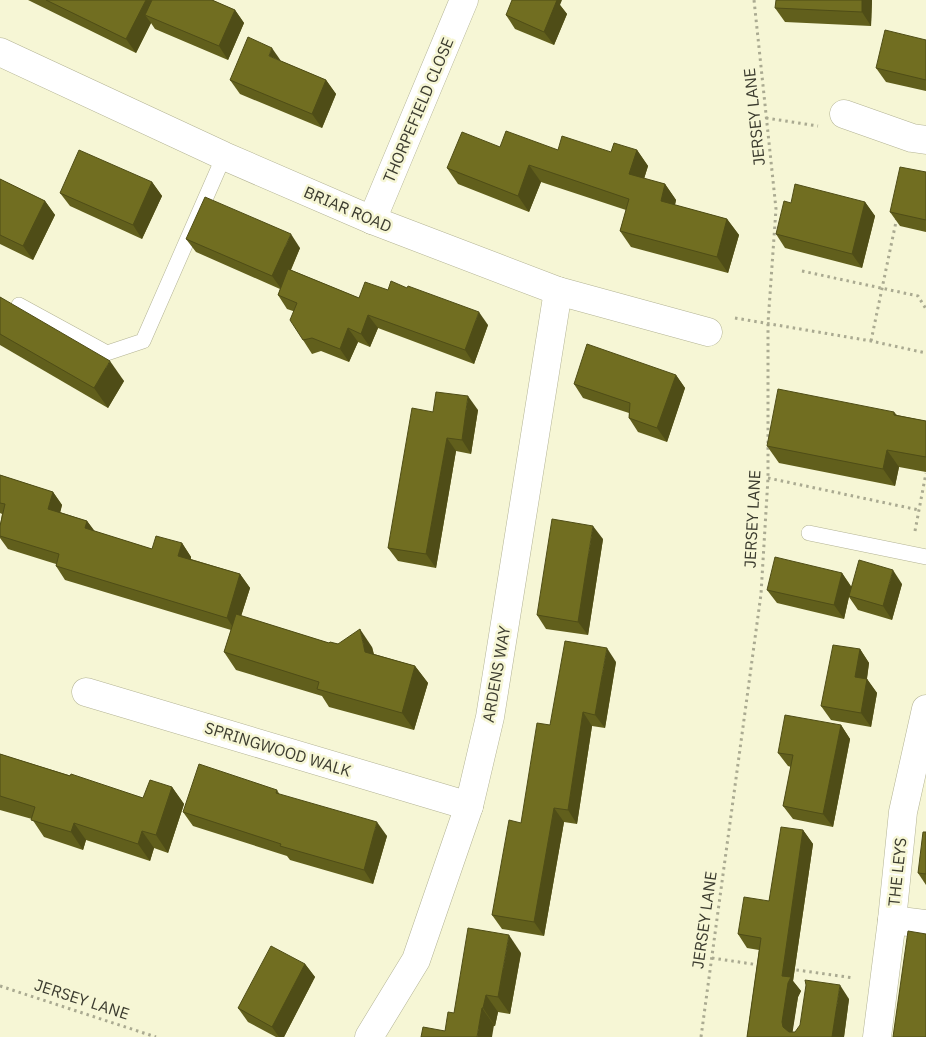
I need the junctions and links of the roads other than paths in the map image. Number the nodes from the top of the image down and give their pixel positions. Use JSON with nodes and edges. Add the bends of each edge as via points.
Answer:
{"nodes":[{"id":1,"x":464,"y":0,"type":"edge"},
{"id":2,"x":0,"y":52,"type":"edge"},
{"id":3,"x":844,"y":114,"type":"road end"},
{"id":4,"x":926,"y":140,"type":"edge"},
{"id":5,"x":224,"y":156,"type":"junction"},
{"id":6,"x":372,"y":220,"type":"junction"},
{"id":7,"x":558,"y":291,"type":"junction"},
{"id":8,"x":19,"y":305,"type":"dead end"},
{"id":9,"x":708,"y":332,"type":"dead end"},
{"id":10,"x":808,"y":533,"type":"dead end"},
{"id":11,"x":926,"y":557,"type":"edge"},
{"id":12,"x":86,"y":692,"type":"dead end"},
{"id":13,"x":926,"y":709,"type":"edge"},
{"id":14,"x":469,"y":806,"type":"junction"},
{"id":15,"x":892,"y":920,"type":"junction"},
{"id":16,"x":926,"y":924,"type":"edge"},
{"id":17,"x":368,"y":1037,"type":"edge"},
{"id":18,"x":877,"y":1037,"type":"edge"}],
"edges":[{"from":1,"to":6,"type":"street","name":"THORPEFIELD CLOSE"},
{"from":2,"to":5,"type":"street","name":"BRIAR ROAD"},
{"from":3,"to":4,"type":"street"},
{"from":5,"to":6,"type":"street","name":"BRIAR ROAD"},
{"from":5,"to":8,"type":"lane","via":[[143,341],[107,353]]},
{"from":6,"to":7,"type":"street","name":"BRIAR ROAD"},
{"from":7,"to":9,"type":"street","name":"BRIAR ROAD"},
{"from":7,"to":14,"type":"street","name":"ARDENS WAY","via":[[490,717]]},
{"from":10,"to":11,"type":"lane"},
{"from":12,"to":14,"type":"street","name":"SPRINGWOOD WALK"},
{"from":13,"to":15,"type":"street","name":"THE LEYS","via":[[903,812]]},
{"from":14,"to":17,"type":"street","name":"ARDENS WAY","via":[[416,960]]},
{"from":15,"to":16,"type":"street"},
{"from":15,"to":18,"type":"street","name":"THE LEYS"}]}
